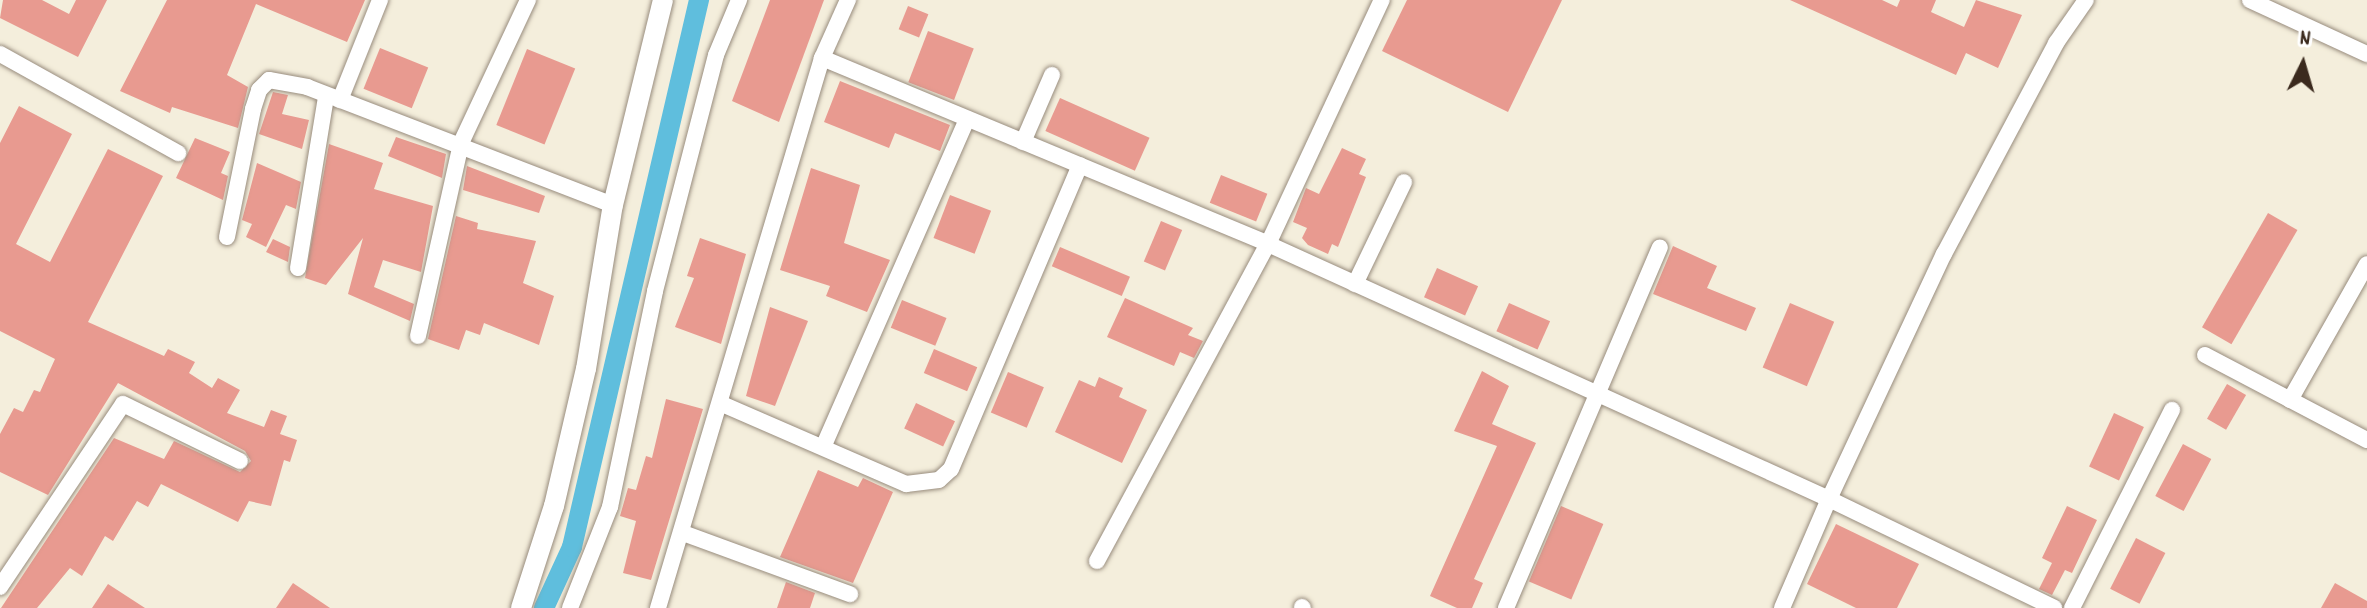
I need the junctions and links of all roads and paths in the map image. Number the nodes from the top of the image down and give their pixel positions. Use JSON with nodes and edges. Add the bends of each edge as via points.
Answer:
{"nodes":[{"id":1,"x":380,"y":0,"type":"edge"},
{"id":2,"x":528,"y":0,"type":"edge"},
{"id":3,"x":663,"y":0,"type":"edge"},
{"id":4,"x":739,"y":0,"type":"edge"},
{"id":5,"x":848,"y":0,"type":"edge"},
{"id":6,"x":1382,"y":0,"type":"edge"},
{"id":7,"x":2086,"y":0,"type":"edge"},
{"id":8,"x":2250,"y":0,"type":"edge"},
{"id":9,"x":0,"y":54,"type":"edge"},
{"id":10,"x":2367,"y":54,"type":"edge"},
{"id":11,"x":822,"y":58,"type":"junction"},
{"id":12,"x":1052,"y":75,"type":"dead end"},
{"id":13,"x":333,"y":99,"type":"junction"},
{"id":14,"x":967,"y":119,"type":"junction"},
{"id":15,"x":1023,"y":142,"type":"junction"},
{"id":16,"x":461,"y":143,"type":"junction"},
{"id":17,"x":178,"y":153,"type":"dead end"},
{"id":18,"x":1080,"y":165,"type":"junction"},
{"id":19,"x":1404,"y":182,"type":"dead end"},
{"id":20,"x":613,"y":205,"type":"junction"},
{"id":21,"x":227,"y":237,"type":"dead end"},
{"id":22,"x":1268,"y":244,"type":"junction"},
{"id":23,"x":1660,"y":247,"type":"dead end"},
{"id":24,"x":2367,"y":264,"type":"edge"},
{"id":25,"x":298,"y":268,"type":"dead end"},
{"id":26,"x":1355,"y":284,"type":"junction"},
{"id":27,"x":418,"y":336,"type":"dead end"},
{"id":28,"x":2205,"y":355,"type":"dead end"},
{"id":29,"x":1594,"y":395,"type":"junction"},
{"id":30,"x":2290,"y":400,"type":"junction"},
{"id":31,"x":722,"y":404,"type":"junction"},
{"id":32,"x":2172,"y":410,"type":"dead end"},
{"id":33,"x":2367,"y":440,"type":"edge"},
{"id":34,"x":824,"y":445,"type":"junction"},
{"id":35,"x":240,"y":461,"type":"dead end"},
{"id":36,"x":1829,"y":499,"type":"junction"},
{"id":37,"x":683,"y":533,"type":"junction"},
{"id":38,"x":1097,"y":561,"type":"dead end"},
{"id":39,"x":0,"y":587,"type":"edge"},
{"id":40,"x":850,"y":594,"type":"dead end"},
{"id":41,"x":521,"y":608,"type":"edge"},
{"id":42,"x":570,"y":608,"type":"edge"},
{"id":43,"x":658,"y":608,"type":"edge"},
{"id":44,"x":1506,"y":608,"type":"edge"},
{"id":45,"x":1782,"y":608,"type":"edge"},
{"id":46,"x":2054,"y":608,"type":"edge"},
{"id":47,"x":2072,"y":608,"type":"edge"}],
"edges":[{"from":1,"to":13,"type":"street"},
{"from":2,"to":16,"type":"street"},
{"from":3,"to":20,"type":"street"},
{"from":4,"to":42,"type":"street","via":[[716,55],[655,291],[610,507]]},
{"from":5,"to":11,"type":"street"},
{"from":6,"to":22,"type":"street"},
{"from":7,"to":36,"type":"street","via":[[2056,43],[1944,254]]},
{"from":8,"to":10,"type":"street"},
{"from":9,"to":17,"type":"street"},
{"from":11,"to":14,"type":"street"},
{"from":11,"to":31,"type":"street"},
{"from":12,"to":15,"type":"street"},
{"from":13,"to":16,"type":"street"},
{"from":13,"to":21,"type":"street","via":[[283,79],[269,80],[259,90]]},
{"from":13,"to":25,"type":"street"},
{"from":14,"to":15,"type":"street"},
{"from":14,"to":34,"type":"street"},
{"from":15,"to":18,"type":"street"},
{"from":16,"to":20,"type":"street"},
{"from":16,"to":27,"type":"street"},
{"from":18,"to":22,"type":"street"},
{"from":18,"to":34,"type":"street","via":[[951,469],[939,480],[906,484]]},
{"from":19,"to":26,"type":"street"},
{"from":20,"to":41,"type":"street","via":[[583,384],[550,521]]},
{"from":22,"to":26,"type":"street"},
{"from":22,"to":38,"type":"street"},
{"from":23,"to":29,"type":"street"},
{"from":24,"to":30,"type":"street"},
{"from":26,"to":29,"type":"street"},
{"from":28,"to":30,"type":"street"},
{"from":29,"to":36,"type":"street"},
{"from":29,"to":44,"type":"street"},
{"from":30,"to":33,"type":"street"},
{"from":31,"to":34,"type":"street"},
{"from":31,"to":37,"type":"street"},
{"from":32,"to":47,"type":"street"},
{"from":35,"to":39,"type":"street","via":[[123,404]]},
{"from":36,"to":45,"type":"street"},
{"from":36,"to":46,"type":"street"},
{"from":37,"to":40,"type":"street"},
{"from":37,"to":43,"type":"street"}]}
